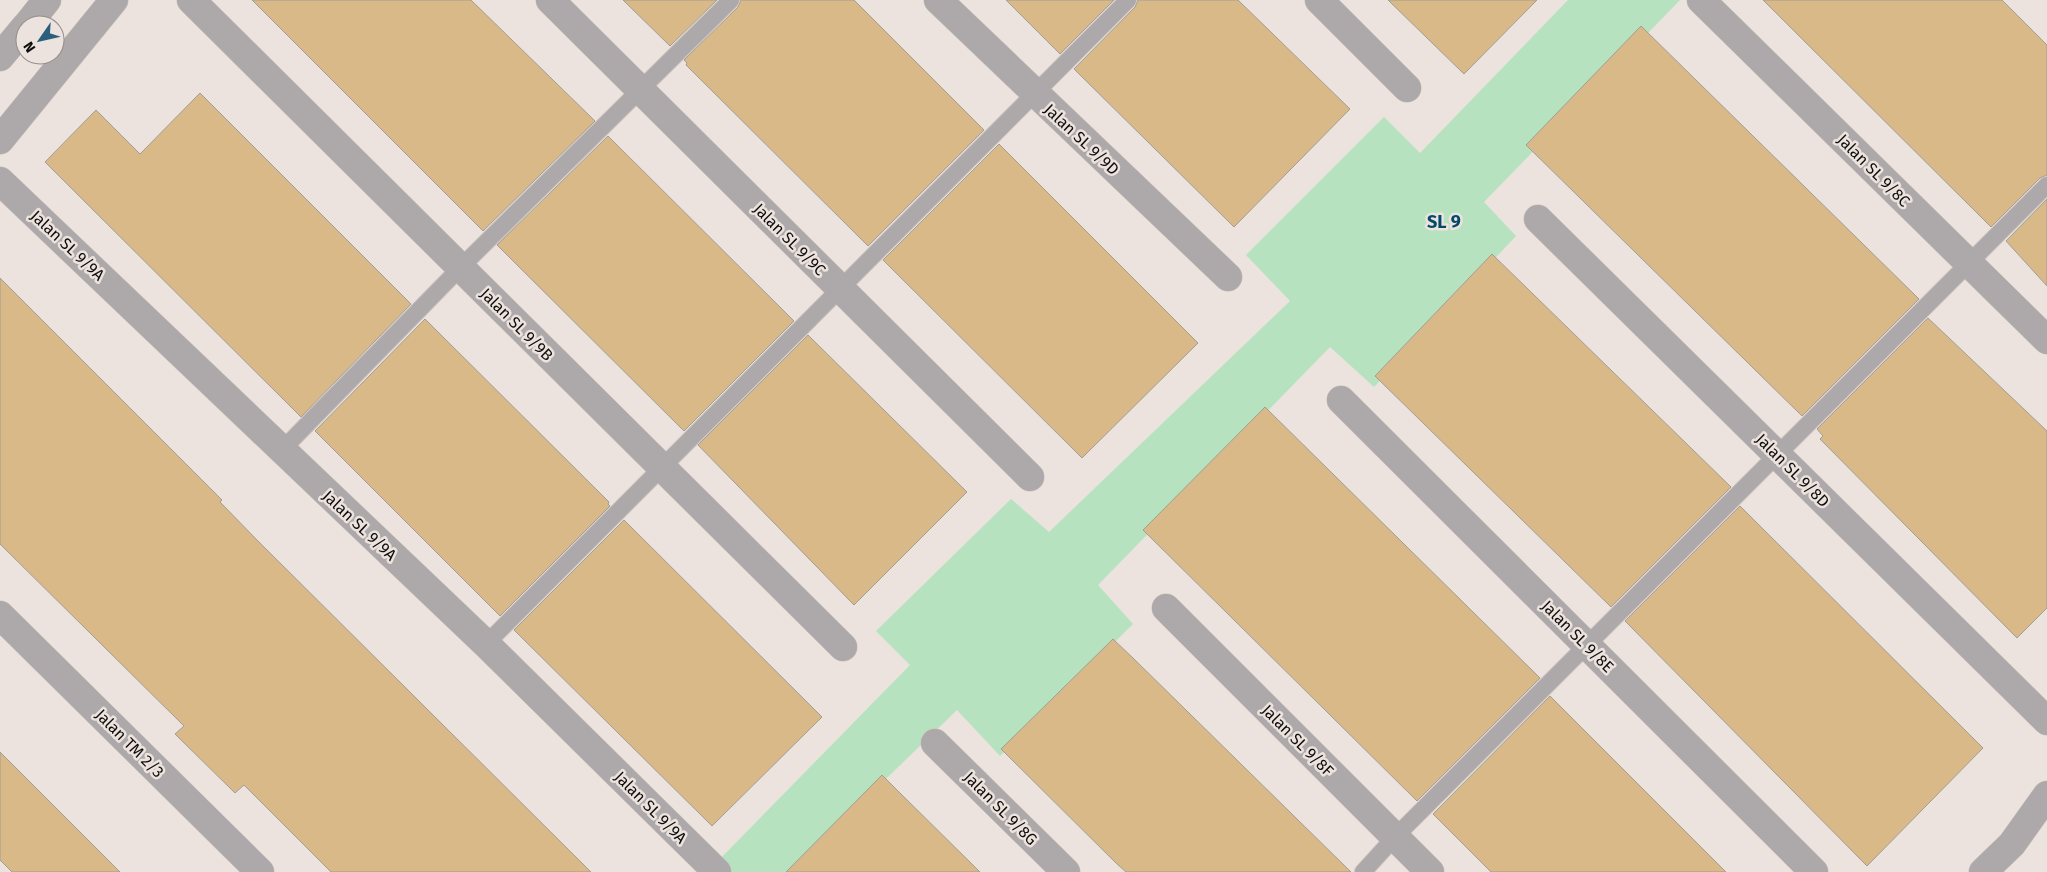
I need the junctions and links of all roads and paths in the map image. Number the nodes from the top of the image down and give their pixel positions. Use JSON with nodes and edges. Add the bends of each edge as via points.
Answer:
{"nodes":[{"id":1,"x":47,"y":0,"type":"edge"},
{"id":2,"x":114,"y":0,"type":"edge"},
{"id":3,"x":191,"y":0,"type":"edge"},
{"id":4,"x":550,"y":0,"type":"edge"},
{"id":5,"x":731,"y":0,"type":"edge"},
{"id":6,"x":938,"y":0,"type":"edge"},
{"id":7,"x":1128,"y":0,"type":"edge"},
{"id":8,"x":1318,"y":0,"type":"edge"},
{"id":9,"x":1701,"y":0,"type":"edge"},
{"id":10,"x":35,"y":15,"type":"edge"},
{"id":11,"x":15,"y":39,"type":"edge"},
{"id":12,"x":0,"y":57,"type":"edge"},
{"id":13,"x":1407,"y":88,"type":"dead end"},
{"id":14,"x":640,"y":90,"type":"junction"},
{"id":15,"x":1035,"y":95,"type":"junction"},
{"id":16,"x":0,"y":140,"type":"edge"},
{"id":17,"x":0,"y":181,"type":"edge"},
{"id":18,"x":2047,"y":185,"type":"edge"},
{"id":19,"x":1538,"y":219,"type":"dead end"},
{"id":20,"x":1968,"y":263,"type":"junction"},
{"id":21,"x":460,"y":268,"type":"junction"},
{"id":22,"x":1228,"y":277,"type":"dead end"},
{"id":23,"x":839,"y":288,"type":"junction"},
{"id":24,"x":2047,"y":340,"type":"edge"},
{"id":25,"x":1341,"y":400,"type":"dead end"},
{"id":26,"x":281,"y":452,"type":"junction"},
{"id":27,"x":1778,"y":455,"type":"junction"},
{"id":28,"x":661,"y":467,"type":"junction"},
{"id":29,"x":1030,"y":477,"type":"dead end"},
{"id":30,"x":1166,"y":608,"type":"dead end"},
{"id":31,"x":0,"y":615,"type":"edge"},
{"id":32,"x":486,"y":644,"type":"junction"},
{"id":33,"x":1588,"y":646,"type":"junction"},
{"id":34,"x":843,"y":647,"type":"dead end"},
{"id":35,"x":2047,"y":721,"type":"edge"},
{"id":36,"x":935,"y":743,"type":"dead end"},
{"id":37,"x":2047,"y":795,"type":"edge"},
{"id":38,"x":1395,"y":837,"type":"junction"},
{"id":39,"x":260,"y":872,"type":"edge"},
{"id":40,"x":718,"y":872,"type":"edge"},
{"id":41,"x":1066,"y":872,"type":"edge"},
{"id":42,"x":1364,"y":872,"type":"edge"},
{"id":43,"x":1430,"y":872,"type":"edge"},
{"id":44,"x":1814,"y":872,"type":"edge"},
{"id":45,"x":1983,"y":872,"type":"edge"}],
"edges":[{"from":1,"to":10,"type":"street"},
{"from":2,"to":16,"type":"street"},
{"from":3,"to":21,"type":"street","name":"Jalan SL 9/9B"},
{"from":4,"to":14,"type":"street","name":"Jalan SL 9/9C"},
{"from":5,"to":14,"type":"lane"},
{"from":6,"to":15,"type":"street","name":"Jalan SL 9/9D"},
{"from":7,"to":15,"type":"lane"},
{"from":8,"to":13,"type":"street"},
{"from":9,"to":20,"type":"street","name":"Jalan SL 9/8C"},
{"from":11,"to":12,"type":"street"},
{"from":14,"to":21,"type":"lane"},
{"from":14,"to":23,"type":"street","name":"Jalan SL 9/9C"},
{"from":15,"to":22,"type":"street","name":"Jalan SL 9/9D"},
{"from":15,"to":23,"type":"lane"},
{"from":17,"to":26,"type":"street","name":"Jalan SL 9/9A"},
{"from":18,"to":20,"type":"lane"},
{"from":19,"to":27,"type":"street","name":"Jalan SL 9/8D"},
{"from":20,"to":24,"type":"street","name":"Jalan SL 9/8C"},
{"from":20,"to":27,"type":"lane"},
{"from":21,"to":26,"type":"lane"},
{"from":21,"to":28,"type":"street","name":"Jalan SL 9/9B"},
{"from":23,"to":28,"type":"lane"},
{"from":23,"to":29,"type":"street","name":"Jalan SL 9/9C"},
{"from":25,"to":33,"type":"street","name":"Jalan SL 9/8E"},
{"from":26,"to":32,"type":"street","name":"Jalan SL 9/9A"},
{"from":27,"to":33,"type":"lane"},
{"from":27,"to":35,"type":"street","name":"Jalan SL 9/8D"},
{"from":28,"to":32,"type":"lane"},
{"from":28,"to":34,"type":"street","name":"Jalan SL 9/9B"},
{"from":30,"to":38,"type":"street","name":"Jalan SL 9/8F"},
{"from":31,"to":39,"type":"street","name":"Jalan TM 2/3"},
{"from":32,"to":40,"type":"street","name":"Jalan SL 9/9A"},
{"from":33,"to":38,"type":"lane"},
{"from":33,"to":44,"type":"street","name":"Jalan SL 9/8E"},
{"from":36,"to":41,"type":"street","name":"Jalan SL 9/8G"},
{"from":37,"to":45,"type":"street","via":[[2012,844]]},
{"from":38,"to":42,"type":"lane"},
{"from":38,"to":43,"type":"street","name":"Jalan SL 9/8F"}]}
